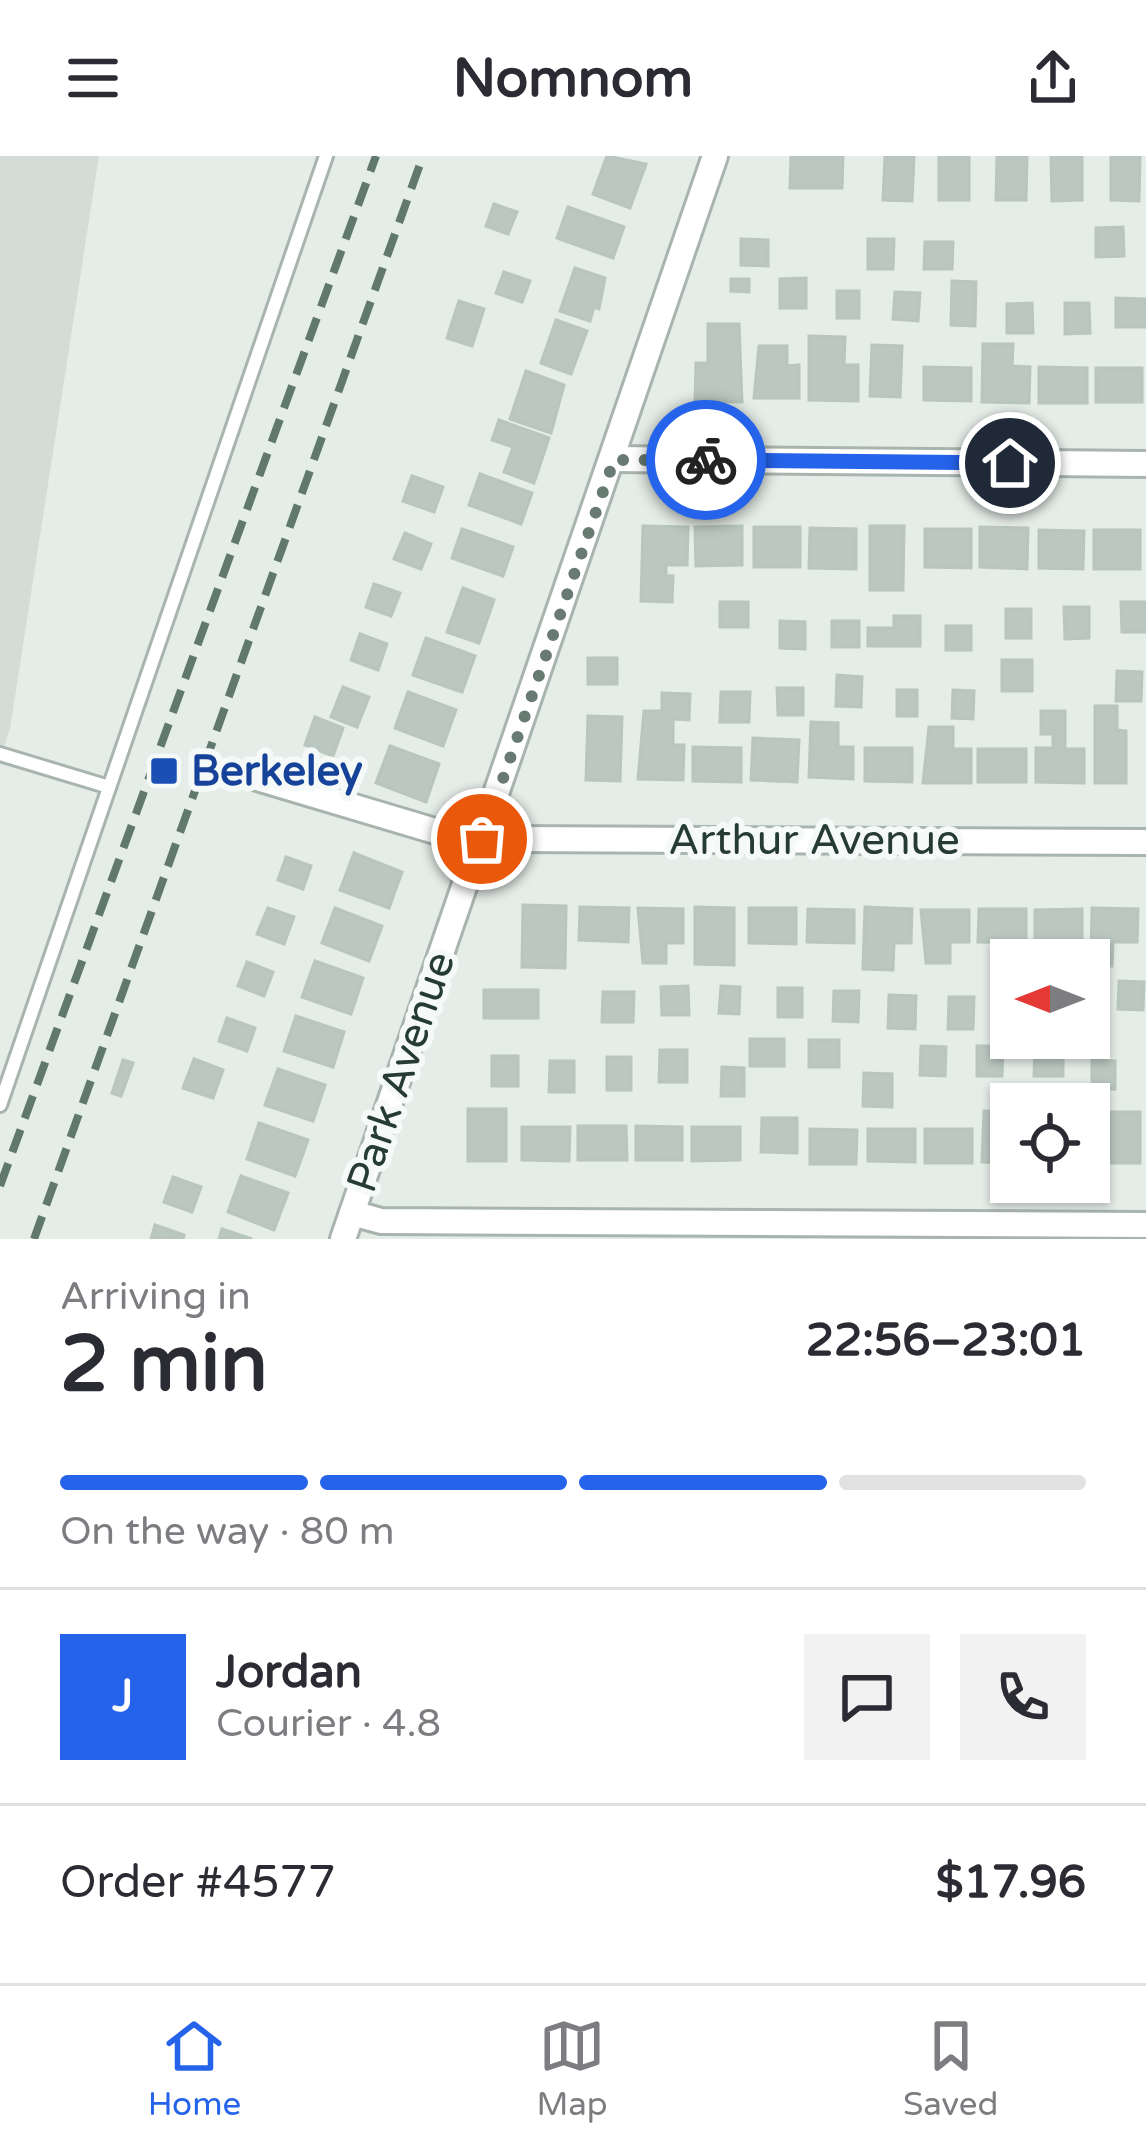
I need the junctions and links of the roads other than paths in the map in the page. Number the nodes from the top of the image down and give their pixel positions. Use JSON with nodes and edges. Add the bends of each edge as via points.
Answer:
{"nodes":[{"id":1,"x":326,"y":156,"type":"edge"},
{"id":2,"x":715,"y":156,"type":"edge"},
{"id":3,"x":614,"y":460,"type":"junction"},
{"id":4,"x":1146,"y":464,"type":"edge"},
{"id":5,"x":0,"y":754,"type":"edge"},
{"id":6,"x":254,"y":777,"type":"dead end"},
{"id":7,"x":110,"y":787,"type":"junction"},
{"id":8,"x":482,"y":839,"type":"junction"},
{"id":9,"x":1146,"y":842,"type":"edge"},
{"id":10,"x":0,"y":1105,"type":"edge"},
{"id":11,"x":352,"y":1214,"type":"junction"},
{"id":12,"x":1146,"y":1225,"type":"edge"},
{"id":13,"x":343,"y":1239,"type":"edge"}],
"edges":[{"from":1,"to":7,"type":"lane"},
{"from":2,"to":3,"type":"street","name":"Park Avenue"},
{"from":3,"to":4,"type":"street"},
{"from":3,"to":8,"type":"street","name":"Park Avenue"},
{"from":5,"to":7,"type":"lane"},
{"from":6,"to":8,"type":"street","name":"Arthur Avenue"},
{"from":7,"to":10,"type":"lane"},
{"from":8,"to":9,"type":"street","name":"Arthur Avenue"},
{"from":8,"to":11,"type":"street","name":"Park Avenue"},
{"from":11,"to":12,"type":"street"},
{"from":11,"to":13,"type":"street","name":"Park Avenue"}]}
